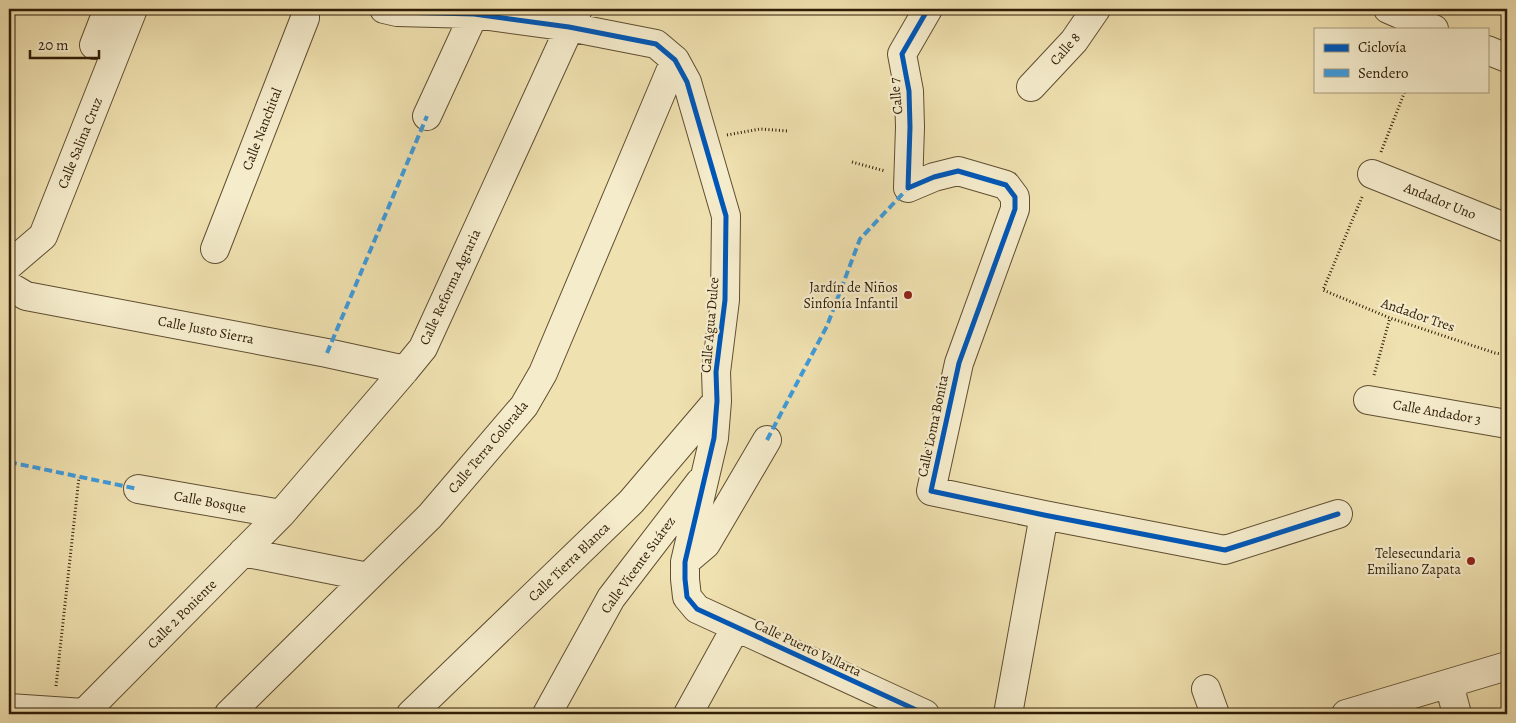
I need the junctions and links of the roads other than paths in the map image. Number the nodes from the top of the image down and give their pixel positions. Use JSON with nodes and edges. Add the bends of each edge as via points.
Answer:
{"nodes":[{"id":1,"x":108,"y":9,"type":"edge"},
{"id":2,"x":133,"y":9,"type":"edge"},
{"id":3,"x":305,"y":9,"type":"edge"},
{"id":4,"x":384,"y":9,"type":"edge"},
{"id":5,"x":928,"y":9,"type":"edge"},
{"id":6,"x":1096,"y":9,"type":"edge"},
{"id":7,"x":1388,"y":9,"type":"edge"},
{"id":8,"x":474,"y":14,"type":"junction"},
{"id":9,"x":574,"y":18,"type":"edge"},
{"id":10,"x":1432,"y":28,"type":"edge"},
{"id":11,"x":94,"y":45,"type":"dead end"},
{"id":12,"x":1488,"y":50,"type":"edge"},
{"id":13,"x":1507,"y":58,"type":"edge"},
{"id":14,"x":674,"y":60,"type":"junction"},
{"id":15,"x":1031,"y":87,"type":"dead end"},
{"id":16,"x":427,"y":116,"type":"dead end"},
{"id":17,"x":1372,"y":174,"type":"dead end"},
{"id":18,"x":908,"y":188,"type":"joint"},
{"id":19,"x":1507,"y":228,"type":"edge"},
{"id":20,"x":215,"y":249,"type":"dead end"},
{"id":21,"x":9,"y":265,"type":"edge"},
{"id":22,"x":9,"y":286,"type":"edge"},
{"id":23,"x":405,"y":370,"type":"junction"},
{"id":24,"x":1368,"y":400,"type":"road end"},
{"id":25,"x":717,"y":401,"type":"junction"},
{"id":26,"x":1507,"y":424,"type":"edge"},
{"id":27,"x":767,"y":440,"type":"dead end"},
{"id":28,"x":707,"y":473,"type":"junction"},
{"id":29,"x":138,"y":489,"type":"dead end"},
{"id":30,"x":281,"y":514,"type":"junction"},
{"id":31,"x":1338,"y":514,"type":"dead end"},
{"id":32,"x":1044,"y":515,"type":"junction"},
{"id":33,"x":243,"y":552,"type":"junction"},
{"id":34,"x":685,"y":562,"type":"junction"},
{"id":35,"x":368,"y":577,"type":"junction"},
{"id":36,"x":687,"y":597,"type":"joint"},
{"id":37,"x":736,"y":627,"type":"junction"},
{"id":38,"x":1507,"y":666,"type":"edge"},
{"id":39,"x":1449,"y":684,"type":"junction"},
{"id":40,"x":9,"y":708,"type":"edge"},
{"id":41,"x":83,"y":714,"type":"edge"},
{"id":42,"x":229,"y":714,"type":"edge"},
{"id":43,"x":411,"y":714,"type":"edge"},
{"id":44,"x":546,"y":714,"type":"edge"},
{"id":45,"x":688,"y":714,"type":"edge"},
{"id":46,"x":925,"y":714,"type":"edge"},
{"id":47,"x":1008,"y":714,"type":"edge"},
{"id":48,"x":1346,"y":714,"type":"edge"},
{"id":49,"x":1457,"y":714,"type":"edge"}],
"edges":[{"from":1,"to":11,"type":"street"},
{"from":2,"to":21,"type":"street","name":"Calle Salina Cruz","via":[[43,236]]},
{"from":3,"to":20,"type":"street","name":"Calle Nanchital","via":[[305,18]]},
{"from":4,"to":8,"type":"street","name":"Calle Agua Dulce"},
{"from":5,"to":18,"type":"street","name":"Calle 7","via":[[902,54],[909,91]]},
{"from":6,"to":15,"type":"street","name":"Calle 8","via":[[1074,41]]},
{"from":7,"to":10,"type":"street"},
{"from":8,"to":9,"type":"street","name":"Calle Agua Dulce"},
{"from":8,"to":16,"type":"street"},
{"from":9,"to":14,"type":"street","name":"Calle Agua Dulce","via":[[656,44]]},
{"from":9,"to":23,"type":"street","name":"Calle Reforma Agraria","via":[[422,348]]},
{"from":12,"to":13,"type":"street"},
{"from":14,"to":25,"type":"street","name":"Calle Agua Dulce","via":[[687,82],[726,216],[725,300],[716,372]]},
{"from":14,"to":35,"type":"street","name":"Calle Terra Colorada","via":[[543,373],[524,406],[430,516]]},
{"from":17,"to":19,"type":"street","name":"Andador Uno"},
{"from":18,"to":32,"type":"street","name":"Calle Loma Bonita","via":[[958,171],[1006,185],[1015,197],[1015,209],[959,363],[931,491]]},
{"from":22,"to":23,"type":"street","name":"Calle Justo Sierra","via":[[26,296]]},
{"from":23,"to":30,"type":"street","name":"Calle Reforma Agraria"},
{"from":24,"to":26,"type":"street","name":"Calle Andador 3"},
{"from":25,"to":28,"type":"street","name":"Calle Agua Dulce"},
{"from":25,"to":43,"type":"street","name":"Calle Tierra Blanca","via":[[631,502]]},
{"from":27,"to":34,"type":"street","via":[[706,544]]},
{"from":28,"to":34,"type":"street","name":"Calle Agua Dulce"},
{"from":28,"to":44,"type":"street","name":"Calle Vicente Suárez","via":[[612,598]]},
{"from":29,"to":30,"type":"street","name":"Calle Bosque"},
{"from":30,"to":33,"type":"street","name":"Calle 2 Poniente"},
{"from":31,"to":32,"type":"street","name":"Calle Loma Bonita","via":[[1225,550]]},
{"from":32,"to":47,"type":"street"},
{"from":33,"to":35,"type":"street"},
{"from":33,"to":41,"type":"street","name":"Calle 2 Poniente"},
{"from":34,"to":36,"type":"street","name":"Calle Agua Dulce"},
{"from":35,"to":42,"type":"street","name":"Calle Terra Colorada"},
{"from":36,"to":37,"type":"street","name":"Calle Puerto Vallarta","via":[[696,609]]},
{"from":37,"to":45,"type":"street"},
{"from":37,"to":46,"type":"street","name":"Calle Puerto Vallarta"},
{"from":38,"to":39,"type":"street"},
{"from":39,"to":48,"type":"street"},
{"from":39,"to":49,"type":"street"},
{"from":40,"to":41,"type":"street"}]}
